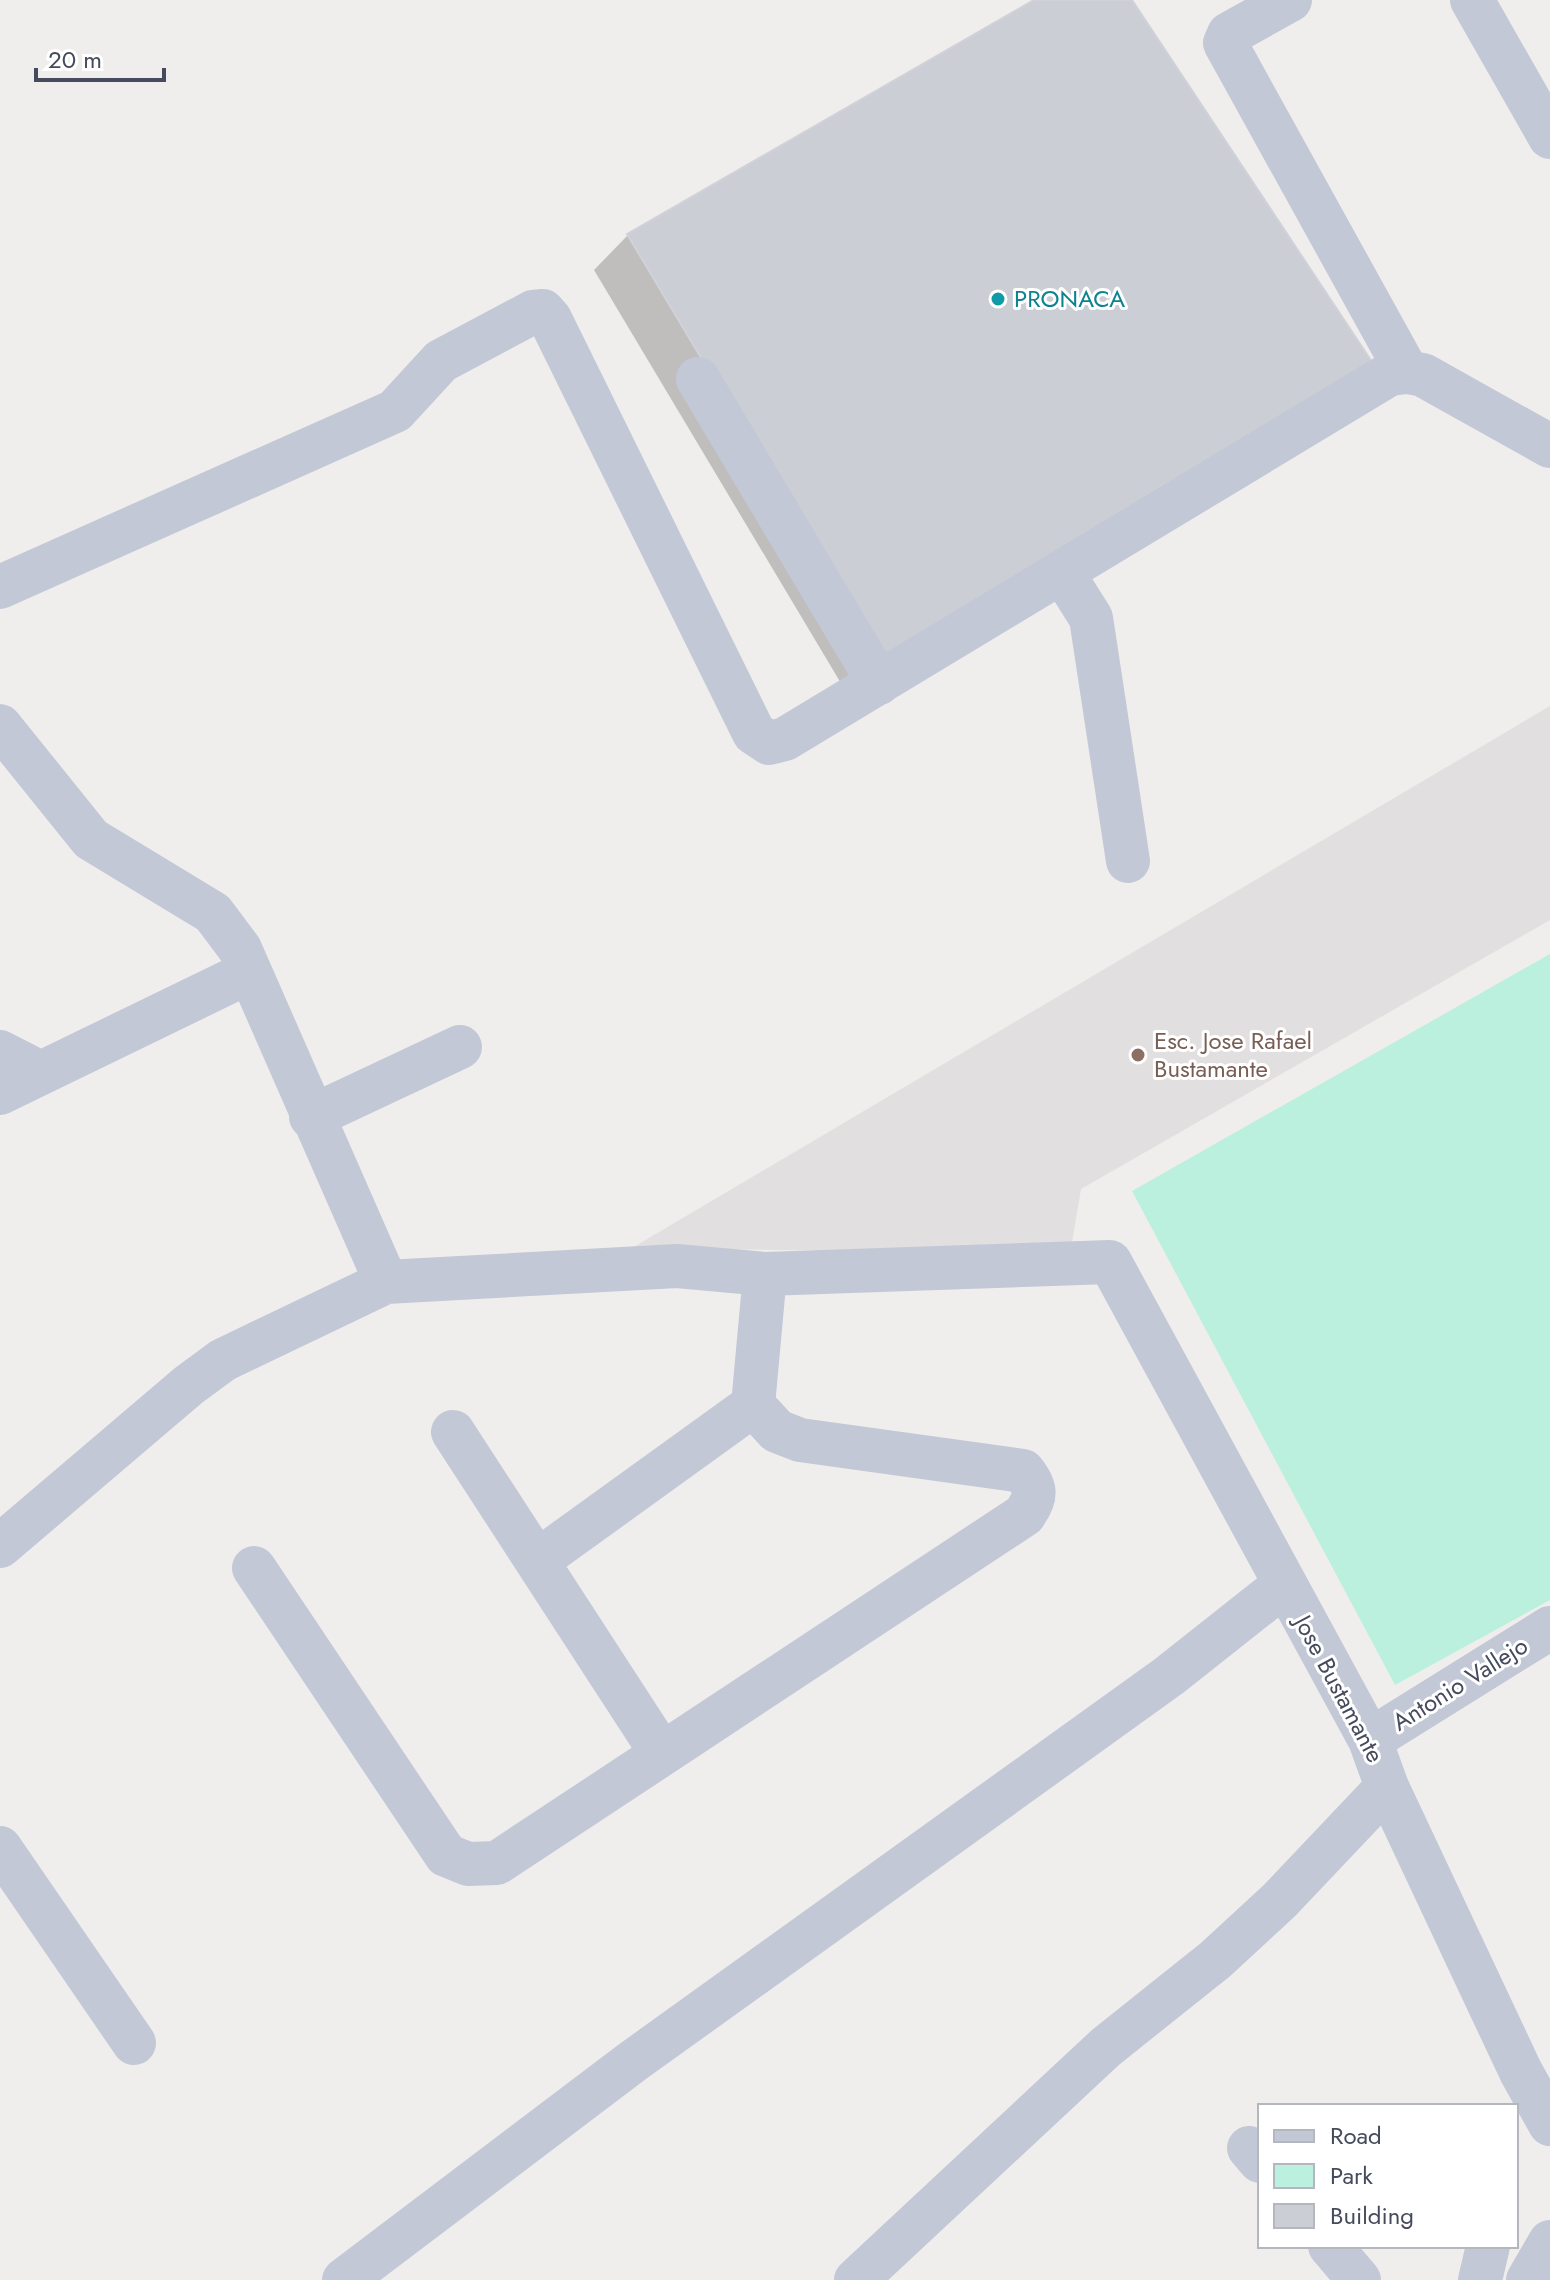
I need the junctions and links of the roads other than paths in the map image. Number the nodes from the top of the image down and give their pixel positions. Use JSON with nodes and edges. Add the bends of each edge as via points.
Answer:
{"nodes":[{"id":1,"x":1290,"y":0,"type":"edge"},
{"id":2,"x":1472,"y":0,"type":"edge"},
{"id":3,"x":1550,"y":137,"type":"edge"},
{"id":4,"x":1407,"y":372,"type":"junction"},
{"id":5,"x":698,"y":379,"type":"dead end"},
{"id":6,"x":1550,"y":446,"type":"edge"},
{"id":7,"x":1062,"y":572,"type":"junction"},
{"id":8,"x":0,"y":587,"type":"edge"},
{"id":9,"x":879,"y":683,"type":"junction"},
{"id":10,"x":0,"y":726,"type":"edge"},
{"id":11,"x":1128,"y":861,"type":"dead end"},
{"id":12,"x":249,"y":972,"type":"junction"},
{"id":13,"x":460,"y":1047,"type":"dead end"},
{"id":14,"x":0,"y":1052,"type":"edge"},
{"id":15,"x":41,"y":1073,"type":"junction"},
{"id":16,"x":0,"y":1093,"type":"edge"},
{"id":17,"x":311,"y":1117,"type":"junction"},
{"id":18,"x":765,"y":1274,"type":"junction"},
{"id":19,"x":386,"y":1282,"type":"junction"},
{"id":20,"x":753,"y":1405,"type":"junction"},
{"id":21,"x":453,"y":1432,"type":"dead end"},
{"id":22,"x":0,"y":1546,"type":"edge"},
{"id":23,"x":537,"y":1561,"type":"junction"},
{"id":24,"x":254,"y":1568,"type":"dead end"},
{"id":25,"x":1284,"y":1585,"type":"junction"},
{"id":26,"x":1550,"y":1628,"type":"edge"},
{"id":27,"x":1370,"y":1740,"type":"junction"},
{"id":28,"x":662,"y":1754,"type":"junction"},
{"id":29,"x":1387,"y":1787,"type":"junction"},
{"id":30,"x":0,"y":1848,"type":"edge"},
{"id":31,"x":134,"y":2043,"type":"dead end"},
{"id":32,"x":1517,"y":2089,"type":"edge"},
{"id":33,"x":1550,"y":2124,"type":"edge"},
{"id":34,"x":1550,"y":2242,"type":"edge"},
{"id":35,"x":1332,"y":2248,"type":"edge"},
{"id":36,"x":1488,"y":2248,"type":"edge"},
{"id":37,"x":344,"y":2280,"type":"edge"},
{"id":38,"x":856,"y":2280,"type":"edge"},
{"id":39,"x":1359,"y":2280,"type":"edge"},
{"id":40,"x":1480,"y":2280,"type":"edge"},
{"id":41,"x":1528,"y":2280,"type":"edge"}],
"edges":[{"from":1,"to":4,"type":"street","via":[[1229,34],[1225,43]]},
{"from":2,"to":3,"type":"street"},
{"from":4,"to":6,"type":"street","via":[[1423,375]]},
{"from":4,"to":7,"type":"street","via":[[1390,374]]},
{"from":5,"to":9,"type":"street"},
{"from":7,"to":9,"type":"street"},
{"from":7,"to":11,"type":"street","via":[[1091,618]]},
{"from":8,"to":9,"type":"street","via":[[395,411],[441,361],[543,311],[754,733],[769,743],[785,739]]},
{"from":10,"to":12,"type":"street","via":[[91,839],[213,913],[240,949]]},
{"from":12,"to":15,"type":"street"},
{"from":12,"to":17,"type":"street"},
{"from":13,"to":17,"type":"street"},
{"from":14,"to":15,"type":"street"},
{"from":15,"to":16,"type":"street"},
{"from":17,"to":19,"type":"street"},
{"from":18,"to":19,"type":"street","via":[[677,1266]]},
{"from":18,"to":20,"type":"street"},
{"from":18,"to":25,"type":"street","name":"Jose Bustamante","via":[[1110,1262]]},
{"from":19,"to":22,"type":"street","via":[[223,1360]]},
{"from":20,"to":23,"type":"street"},
{"from":20,"to":28,"type":"street","via":[[777,1431],[800,1440],[1023,1471],[1035,1489],[1034,1501],[1024,1515]]},
{"from":21,"to":23,"type":"street"},
{"from":23,"to":28,"type":"street"},
{"from":24,"to":28,"type":"street","via":[[446,1855],[468,1864],[497,1863]]},
{"from":25,"to":27,"type":"street","name":"Jose Bustamante"},
{"from":25,"to":37,"type":"street","via":[[1169,1676],[632,2062]]},
{"from":26,"to":27,"type":"street","name":"Antonio Vallejo"},
{"from":27,"to":29,"type":"street","name":"Jose Bustamante"},
{"from":29,"to":32,"type":"street","name":"Jose Bustamante"},
{"from":29,"to":38,"type":"street","via":[[1279,1901],[1106,2047]]},
{"from":30,"to":31,"type":"street"},
{"from":32,"to":33,"type":"street","name":"Jose Bustamante"},
{"from":34,"to":41,"type":"street"},
{"from":35,"to":39,"type":"street"},
{"from":36,"to":40,"type":"street"}]}
